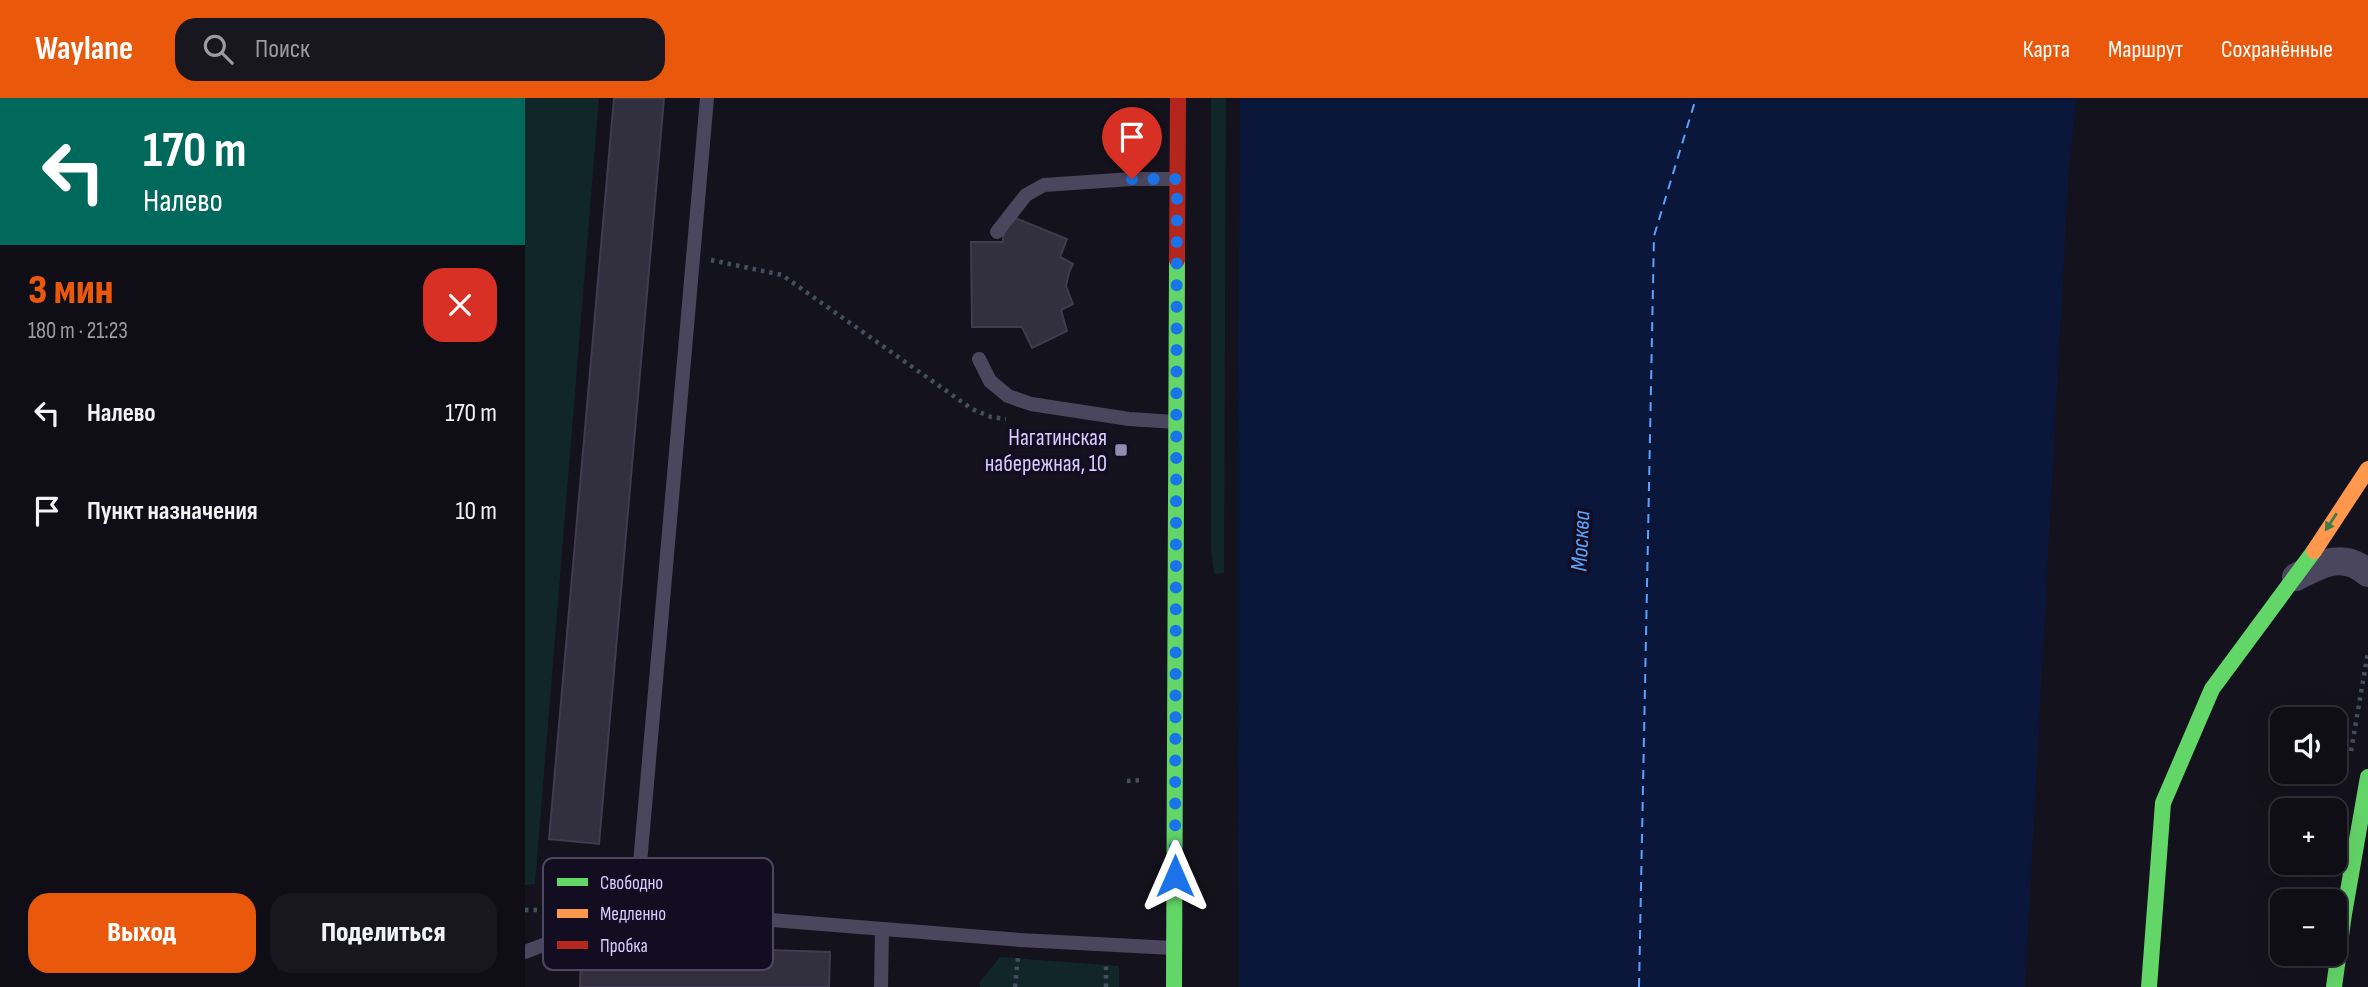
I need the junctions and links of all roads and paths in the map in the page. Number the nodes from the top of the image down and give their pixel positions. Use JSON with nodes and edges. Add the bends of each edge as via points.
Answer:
{"nodes":[{"id":1,"x":707,"y":98,"type":"edge"},
{"id":2,"x":1178,"y":98,"type":"edge"},
{"id":3,"x":1177,"y":179,"type":"junction"},
{"id":4,"x":997,"y":232,"type":"dead end"},
{"id":5,"x":692,"y":256,"type":"junction"},
{"id":6,"x":979,"y":359,"type":"dead end"},
{"id":7,"x":1018,"y":421,"type":"dead end"},
{"id":8,"x":1176,"y":422,"type":"junction"},
{"id":9,"x":2368,"y":469,"type":"edge"},
{"id":10,"x":2368,"y":573,"type":"edge"},
{"id":11,"x":2296,"y":577,"type":"junction"},
{"id":12,"x":2368,"y":777,"type":"edge"},
{"id":13,"x":640,"y":858,"type":"edge"},
{"id":14,"x":773,"y":920,"type":"edge"},
{"id":15,"x":882,"y":929,"type":"junction"},
{"id":16,"x":543,"y":945,"type":"edge"},
{"id":17,"x":1174,"y":948,"type":"junction"},
{"id":18,"x":525,"y":952,"type":"edge"},
{"id":19,"x":881,"y":987,"type":"edge"},
{"id":20,"x":1174,"y":987,"type":"edge"},
{"id":21,"x":2150,"y":987,"type":"edge"},
{"id":22,"x":2334,"y":987,"type":"edge"}],
"edges":[{"from":1,"to":5,"type":"lane"},
{"from":2,"to":3,"type":"main road"},
{"from":3,"to":4,"type":"lane","via":[[1044,185],[1026,195]]},
{"from":3,"to":8,"type":"main road"},
{"from":5,"to":7,"type":"path","via":[[782,275],[972,409]]},
{"from":5,"to":13,"type":"lane"},
{"from":6,"to":8,"type":"lane","via":[[990,382],[1008,396],[1031,404]]},
{"from":8,"to":17,"type":"main road"},
{"from":9,"to":11,"type":"main road","one_way":true},
{"from":10,"to":11,"type":"street","via":[[2351,563],[2327,561]]},
{"from":11,"to":21,"type":"main road","via":[[2212,688],[2164,803]]},
{"from":12,"to":22,"type":"main road"},
{"from":14,"to":15,"type":"lane"},
{"from":15,"to":17,"type":"lane"},
{"from":15,"to":19,"type":"lane"},
{"from":16,"to":18,"type":"lane"},
{"from":17,"to":20,"type":"main road"}]}
